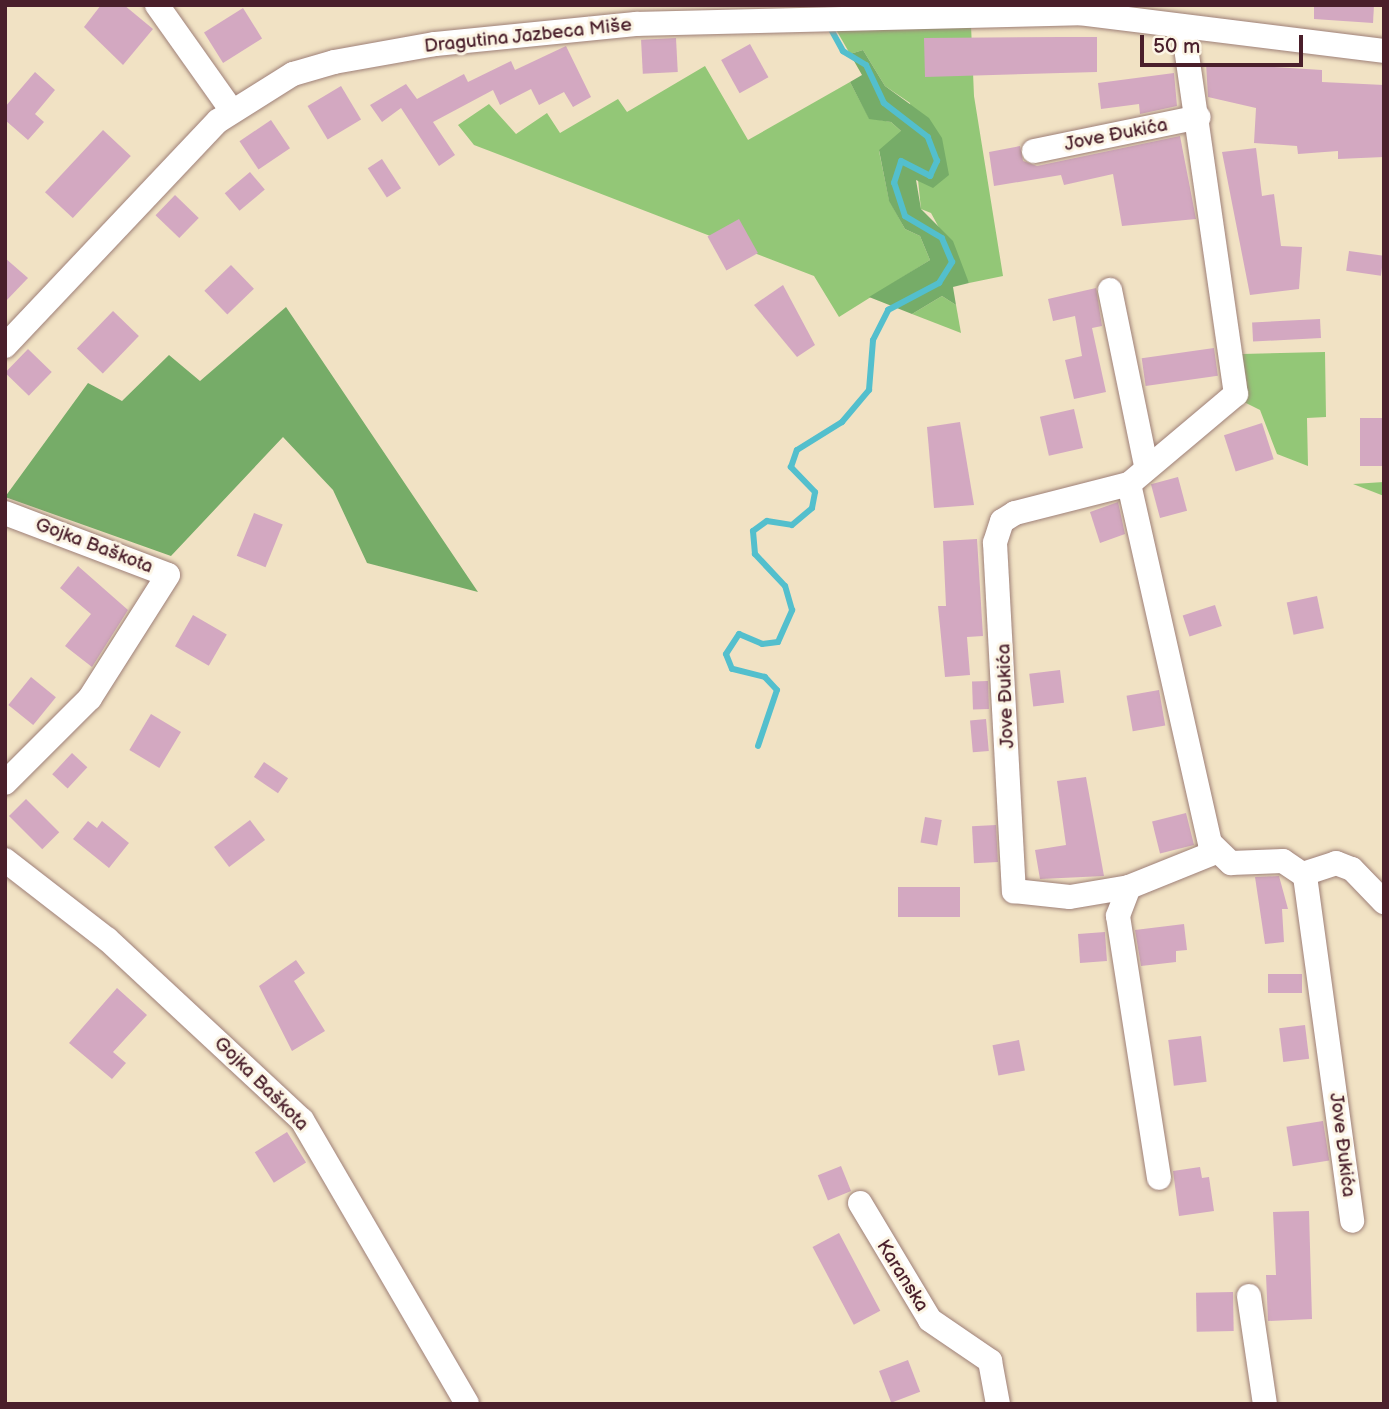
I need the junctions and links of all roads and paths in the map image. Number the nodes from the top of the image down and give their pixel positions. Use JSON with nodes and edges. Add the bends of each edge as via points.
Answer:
{"nodes":[{"id":1,"x":158,"y":5,"type":"edge"},
{"id":2,"x":1171,"y":19,"type":"edge"},
{"id":3,"x":1384,"y":51,"type":"edge"},
{"id":4,"x":232,"y":111,"type":"junction"},
{"id":5,"x":1199,"y":117,"type":"junction"},
{"id":6,"x":1034,"y":151,"type":"dead end"},
{"id":7,"x":1110,"y":290,"type":"dead end"},
{"id":8,"x":5,"y":346,"type":"edge"},
{"id":9,"x":1138,"y":475,"type":"junction"},
{"id":10,"x":5,"y":513,"type":"edge"},
{"id":11,"x":5,"y":783,"type":"edge"},
{"id":12,"x":1216,"y":852,"type":"junction"},
{"id":13,"x":5,"y":860,"type":"edge"},
{"id":14,"x":1303,"y":874,"type":"junction"},
{"id":15,"x":1129,"y":887,"type":"junction"},
{"id":16,"x":1384,"y":902,"type":"edge"},
{"id":17,"x":1159,"y":1178,"type":"dead end"},
{"id":18,"x":860,"y":1203,"type":"dead end"},
{"id":19,"x":1352,"y":1221,"type":"dead end"},
{"id":20,"x":1249,"y":1296,"type":"dead end"},
{"id":21,"x":467,"y":1404,"type":"edge"},
{"id":22,"x":998,"y":1404,"type":"edge"},
{"id":23,"x":1265,"y":1404,"type":"edge"}],
"edges":[{"from":1,"to":4,"type":"street"},
{"from":2,"to":3,"type":"street","name":"Dragutina Jazbeca Miše"},
{"from":2,"to":4,"type":"street","name":"Dragutina Jazbeca Miše","via":[[1079,13],[635,24],[529,34],[334,62],[293,74]]},
{"from":2,"to":5,"type":"street","name":"Jove Đukića"},
{"from":4,"to":8,"type":"street","name":"Dragutina Jazbeca Miše"},
{"from":5,"to":6,"type":"street","name":"Jove Đukića"},
{"from":5,"to":9,"type":"street","name":"Jove Đukića","via":[[1238,387]]},
{"from":7,"to":9,"type":"street"},
{"from":9,"to":12,"type":"street"},
{"from":9,"to":15,"type":"street","name":"Jove Đukića","via":[[1015,513],[1002,521],[995,543],[1014,891],[1070,897]]},
{"from":10,"to":11,"type":"street","name":"Gojka Baškota","via":[[168,575],[90,698]]},
{"from":12,"to":14,"type":"street","via":[[1231,863],[1283,861]]},
{"from":12,"to":15,"type":"street","name":"Jove Đukića"},
{"from":13,"to":21,"type":"street","name":"Gojka Baškota","via":[[107,939],[302,1120]]},
{"from":14,"to":16,"type":"street","via":[[1336,863],[1352,869]]},
{"from":14,"to":19,"type":"street","name":"Jove Đukića"},
{"from":15,"to":17,"type":"street","via":[[1118,916]]},
{"from":18,"to":22,"type":"street","name":"Karanska","via":[[930,1320],[990,1361]]},
{"from":20,"to":23,"type":"street"}]}
